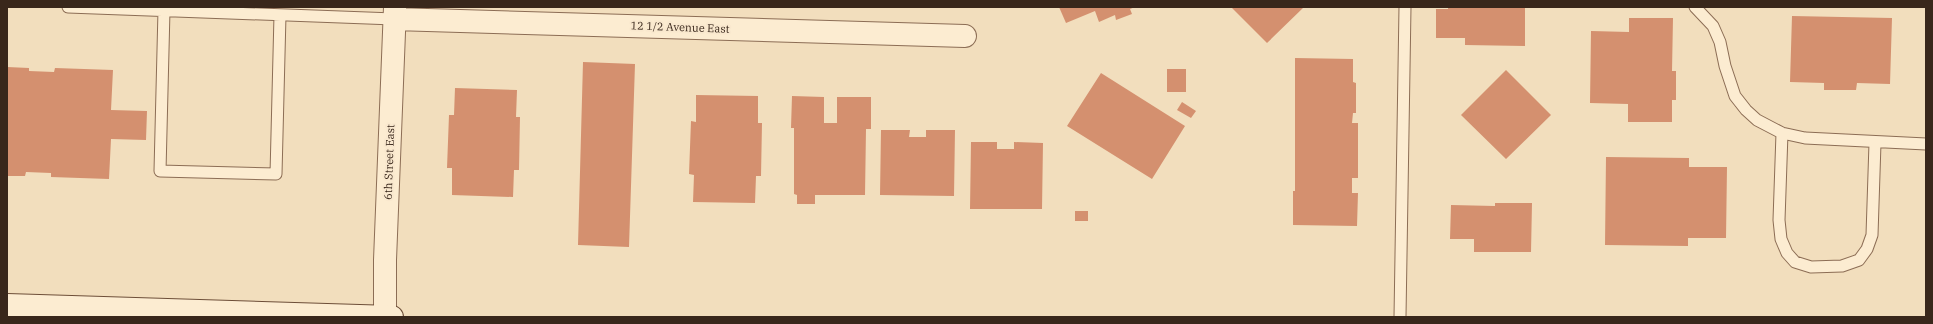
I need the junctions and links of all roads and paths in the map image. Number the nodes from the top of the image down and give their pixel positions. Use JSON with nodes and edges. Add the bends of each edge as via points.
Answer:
{"nodes":[{"id":1,"x":68,"y":7,"type":"edge"},
{"id":2,"x":1406,"y":7,"type":"edge"},
{"id":3,"x":1695,"y":7,"type":"edge"},
{"id":4,"x":164,"y":10,"type":"junction"},
{"id":5,"x":394,"y":13,"type":"edge"},
{"id":6,"x":280,"y":15,"type":"junction"},
{"id":7,"x":965,"y":36,"type":"dead end"},
{"id":8,"x":1782,"y":133,"type":"junction"},
{"id":9,"x":1875,"y":142,"type":"junction"},
{"id":10,"x":1926,"y":144,"type":"edge"},
{"id":11,"x":7,"y":305,"type":"edge"},
{"id":12,"x":385,"y":317,"type":"edge"},
{"id":13,"x":392,"y":317,"type":"edge"},
{"id":14,"x":1400,"y":317,"type":"edge"}],
"edges":[{"from":1,"to":4,"type":"lane"},
{"from":2,"to":14,"type":"lane"},
{"from":3,"to":8,"type":"lane","via":[[1713,26],[1735,96],[1757,120]]},
{"from":4,"to":6,"type":"lane"},
{"from":4,"to":6,"type":"lane","via":[[160,171],[276,174]]},
{"from":5,"to":6,"type":"lane"},
{"from":5,"to":7,"type":"street","name":"12 1/2 Avenue East"},
{"from":5,"to":12,"type":"street","name":"6th Street East"},
{"from":8,"to":9,"type":"lane","via":[[1804,138]]},
{"from":8,"to":9,"type":"lane","via":[[1779,220],[1781,240],[1786,253],[1795,262],[1811,267],[1842,266],[1858,260],[1867,249],[1872,235]]},
{"from":9,"to":10,"type":"lane"},
{"from":11,"to":12,"type":"street"},
{"from":12,"to":13,"type":"street"}]}
